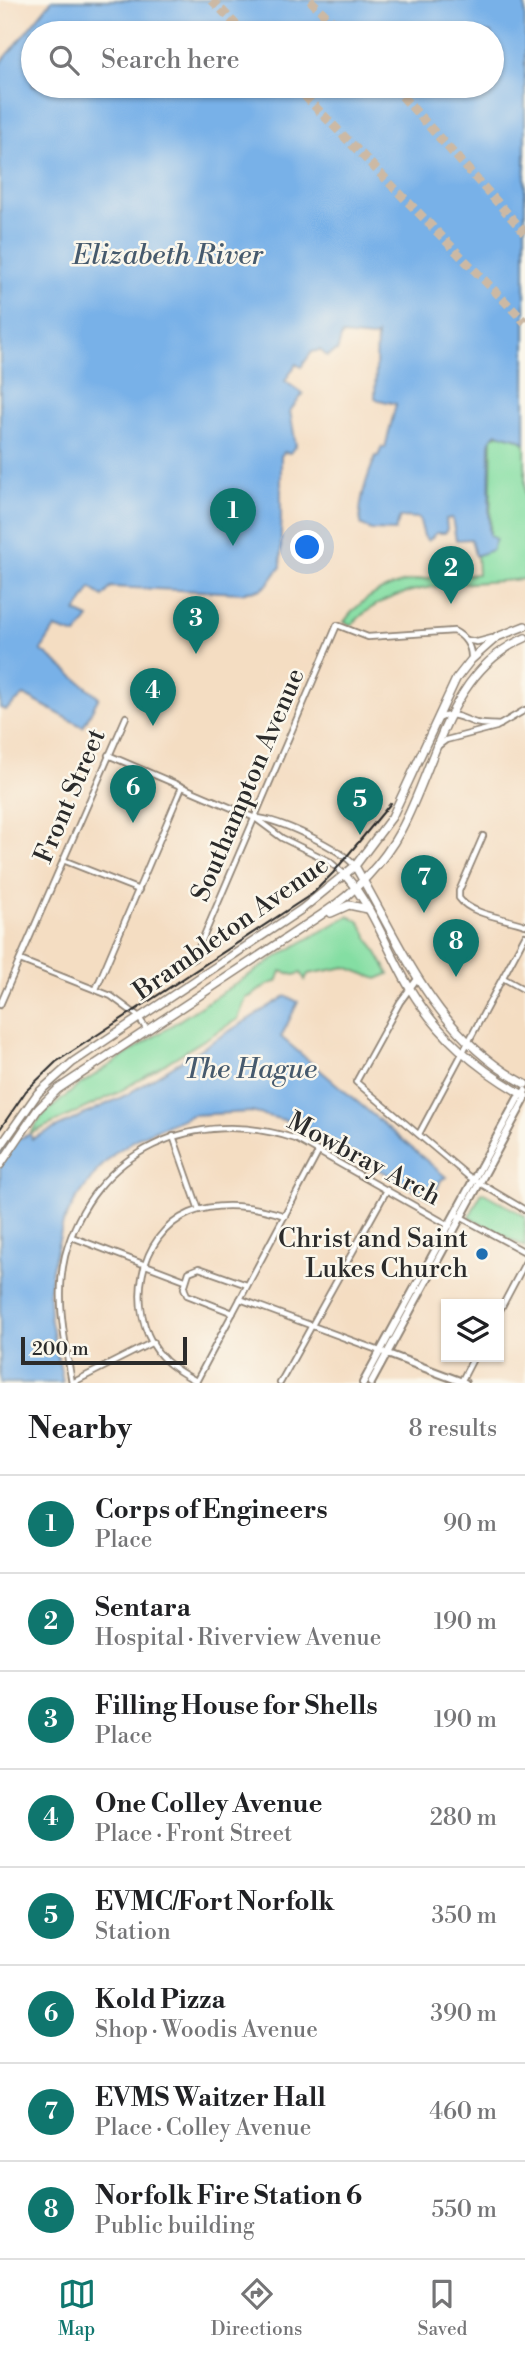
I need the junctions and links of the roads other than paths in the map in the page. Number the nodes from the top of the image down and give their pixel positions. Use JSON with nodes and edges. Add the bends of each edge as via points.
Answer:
{"nodes":[{"id":1,"x":525,"y":624,"type":"edge"},
{"id":2,"x":497,"y":637,"type":"junction"},
{"id":3,"x":525,"y":638,"type":"edge"},
{"id":4,"x":465,"y":640,"type":"junction"},
{"id":5,"x":471,"y":660,"type":"junction"},
{"id":6,"x":525,"y":710,"type":"edge"},
{"id":7,"x":452,"y":714,"type":"junction"},
{"id":8,"x":126,"y":717,"type":"dead end"},
{"id":9,"x":435,"y":722,"type":"junction"},
{"id":10,"x":501,"y":724,"type":"junction"},
{"id":11,"x":438,"y":747,"type":"junction"},
{"id":12,"x":108,"y":755,"type":"junction"},
{"id":13,"x":182,"y":787,"type":"junction"},
{"id":14,"x":255,"y":818,"type":"junction"},
{"id":15,"x":484,"y":836,"type":"dead end"},
{"id":16,"x":63,"y":860,"type":"junction"},
{"id":17,"x":355,"y":866,"type":"junction"},
{"id":18,"x":345,"y":875,"type":"junction"},
{"id":19,"x":363,"y":880,"type":"junction"},
{"id":20,"x":356,"y":888,"type":"junction"},
{"id":21,"x":139,"y":890,"type":"junction"},
{"id":22,"x":368,"y":909,"type":"junction"},
{"id":23,"x":525,"y":925,"type":"edge"},
{"id":24,"x":305,"y":926,"type":"junction"},
{"id":25,"x":525,"y":936,"type":"edge"},
{"id":26,"x":194,"y":959,"type":"dead end"},
{"id":27,"x":20,"y":960,"type":"junction"},
{"id":28,"x":503,"y":978,"type":"junction"},
{"id":29,"x":417,"y":979,"type":"junction"},
{"id":30,"x":410,"y":988,"type":"junction"},
{"id":31,"x":96,"y":989,"type":"junction"},
{"id":32,"x":525,"y":990,"type":"edge"},
{"id":33,"x":0,"y":1005,"type":"edge"},
{"id":34,"x":139,"y":1017,"type":"junction"},
{"id":35,"x":148,"y":1030,"type":"junction"},
{"id":36,"x":468,"y":1042,"type":"junction"},
{"id":37,"x":462,"y":1054,"type":"junction"},
{"id":38,"x":525,"y":1084,"type":"edge"},
{"id":39,"x":524,"y":1095,"type":"edge"},
{"id":40,"x":419,"y":1134,"type":"junction"},
{"id":41,"x":173,"y":1136,"type":"junction"},
{"id":42,"x":0,"y":1147,"type":"edge"},
{"id":43,"x":319,"y":1152,"type":"junction"},
{"id":44,"x":0,"y":1165,"type":"edge"},
{"id":45,"x":476,"y":1182,"type":"junction"},
{"id":46,"x":387,"y":1190,"type":"junction"},
{"id":47,"x":199,"y":1210,"type":"junction"},
{"id":48,"x":525,"y":1210,"type":"edge"},
{"id":49,"x":285,"y":1216,"type":"junction"},
{"id":50,"x":457,"y":1216,"type":"junction"},
{"id":51,"x":452,"y":1226,"type":"junction"},
{"id":52,"x":72,"y":1237,"type":"junction"},
{"id":53,"x":525,"y":1252,"type":"edge"},
{"id":54,"x":525,"y":1263,"type":"edge"},
{"id":55,"x":145,"y":1265,"type":"junction"},
{"id":56,"x":186,"y":1280,"type":"junction"},
{"id":57,"x":247,"y":1285,"type":"junction"},
{"id":58,"x":240,"y":1299,"type":"junction"},
{"id":59,"x":504,"y":1303,"type":"edge"},
{"id":60,"x":233,"y":1313,"type":"junction"},
{"id":61,"x":311,"y":1326,"type":"junction"},
{"id":62,"x":153,"y":1342,"type":"junction"},
{"id":63,"x":383,"y":1352,"type":"junction"},
{"id":64,"x":472,"y":1362,"type":"edge"},
{"id":65,"x":196,"y":1382,"type":"edge"},
{"id":66,"x":72,"y":1383,"type":"edge"},
{"id":67,"x":280,"y":1383,"type":"edge"},
{"id":68,"x":363,"y":1383,"type":"edge"},
{"id":69,"x":371,"y":1383,"type":"edge"},
{"id":70,"x":462,"y":1383,"type":"edge"}],
"edges":[{"from":1,"to":2,"type":"main road","name":"Brambleton Avenue"},
{"from":2,"to":4,"type":"street"},
{"from":2,"to":5,"type":"main road","name":"Brambleton Avenue"},
{"from":3,"to":7,"type":"main road","name":"Brambleton Avenue","via":[[483,665]]},
{"from":4,"to":5,"type":"street"},
{"from":4,"to":14,"type":"street","name":"Southampton Avenue","via":[[454,631],[374,638],[339,626]]},
{"from":5,"to":9,"type":"main road","name":"Brambleton Avenue"},
{"from":6,"to":10,"type":"street"},
{"from":7,"to":9,"type":"street"},
{"from":7,"to":10,"type":"street","via":[[483,724]]},
{"from":7,"to":11,"type":"main road","name":"Brambleton Avenue"},
{"from":8,"to":12,"type":"street","name":"Front Street"},
{"from":9,"to":17,"type":"main road","name":"Brambleton Avenue","via":[[392,817]]},
{"from":10,"to":11,"type":"street","via":[[446,740]]},
{"from":11,"to":19,"type":"main road","name":"Brambleton Avenue","via":[[400,832]]},
{"from":12,"to":13,"type":"street"},
{"from":12,"to":16,"type":"street","name":"Front Street"},
{"from":13,"to":14,"type":"street"},
{"from":13,"to":21,"type":"street"},
{"from":14,"to":17,"type":"street","via":[[327,845]]},
{"from":14,"to":18,"type":"street"},
{"from":14,"to":26,"type":"street","name":"Southampton Avenue"},
{"from":15,"to":23,"type":"street","via":[[459,898],[490,915]]},
{"from":16,"to":21,"type":"street"},
{"from":16,"to":27,"type":"street","name":"Front Street"},
{"from":17,"to":18,"type":"main road","name":"Brambleton Avenue"},
{"from":17,"to":19,"type":"main road"},
{"from":18,"to":20,"type":"main road"},
{"from":18,"to":34,"type":"main road","name":"Brambleton Avenue","via":[[302,909]]},
{"from":19,"to":20,"type":"main road","name":"Brambleton Avenue"},
{"from":19,"to":29,"type":"main road"},
{"from":20,"to":22,"type":"main road"},
{"from":20,"to":24,"type":"main road","name":"Brambleton Avenue"},
{"from":21,"to":31,"type":"street"},
{"from":22,"to":24,"type":"main road","via":[[349,905]]},
{"from":22,"to":30,"type":"main road"},
{"from":24,"to":35,"type":"main road","name":"Brambleton Avenue"},
{"from":25,"to":28,"type":"street"},
{"from":27,"to":31,"type":"street"},
{"from":27,"to":33,"type":"street","name":"Front Street"},
{"from":28,"to":32,"type":"street"},
{"from":28,"to":36,"type":"street"},
{"from":29,"to":30,"type":"street"},
{"from":29,"to":36,"type":"main road"},
{"from":30,"to":37,"type":"main road"},
{"from":30,"to":40,"type":"street","via":[[356,1082]]},
{"from":31,"to":34,"type":"street"},
{"from":34,"to":35,"type":"street"},
{"from":34,"to":42,"type":"main road","name":"Brambleton Avenue","via":[[44,1087]]},
{"from":35,"to":44,"type":"main road","name":"Brambleton Avenue","via":[[65,1084],[35,1113]]},
{"from":36,"to":37,"type":"street"},
{"from":36,"to":38,"type":"main road"},
{"from":37,"to":39,"type":"main road"},
{"from":37,"to":40,"type":"street"},
{"from":39,"to":45,"type":"street"},
{"from":40,"to":45,"type":"street"},
{"from":41,"to":43,"type":"street","name":"Mowbray Arch","via":[[247,1127],[296,1139]]},
{"from":41,"to":47,"type":"street"},
{"from":41,"to":52,"type":"street","name":"Mowbray Arch","via":[[116,1170],[85,1210]]},
{"from":43,"to":46,"type":"street","name":"Mowbray Arch"},
{"from":43,"to":49,"type":"street"},
{"from":45,"to":48,"type":"street"},
{"from":45,"to":50,"type":"street"},
{"from":46,"to":51,"type":"street","name":"Mowbray Arch"},
{"from":46,"to":61,"type":"street"},
{"from":47,"to":49,"type":"street","via":[[246,1207]]},
{"from":47,"to":55,"type":"street","via":[[170,1226]]},
{"from":49,"to":57,"type":"street"},
{"from":50,"to":51,"type":"street"},
{"from":50,"to":53,"type":"street"},
{"from":51,"to":63,"type":"street"},
{"from":52,"to":55,"type":"street"},
{"from":52,"to":66,"type":"street","name":"Mowbray Arch","via":[[61,1279],[61,1314]]},
{"from":54,"to":59,"type":"street"},
{"from":55,"to":56,"type":"street"},
{"from":55,"to":62,"type":"street","via":[[140,1286],[142,1313]]},
{"from":56,"to":57,"type":"street","via":[[189,1272],[199,1268]]},
{"from":56,"to":60,"type":"street","via":[[187,1295]]},
{"from":57,"to":58,"type":"street"},
{"from":58,"to":60,"type":"street"},
{"from":58,"to":61,"type":"street"},
{"from":60,"to":65,"type":"street"},
{"from":61,"to":63,"type":"street"},
{"from":61,"to":67,"type":"street"},
{"from":62,"to":65,"type":"street","via":[[174,1369]]},
{"from":62,"to":66,"type":"street"},
{"from":63,"to":68,"type":"street"},
{"from":63,"to":69,"type":"street"},
{"from":63,"to":70,"type":"street"},
{"from":64,"to":70,"type":"street"}]}
